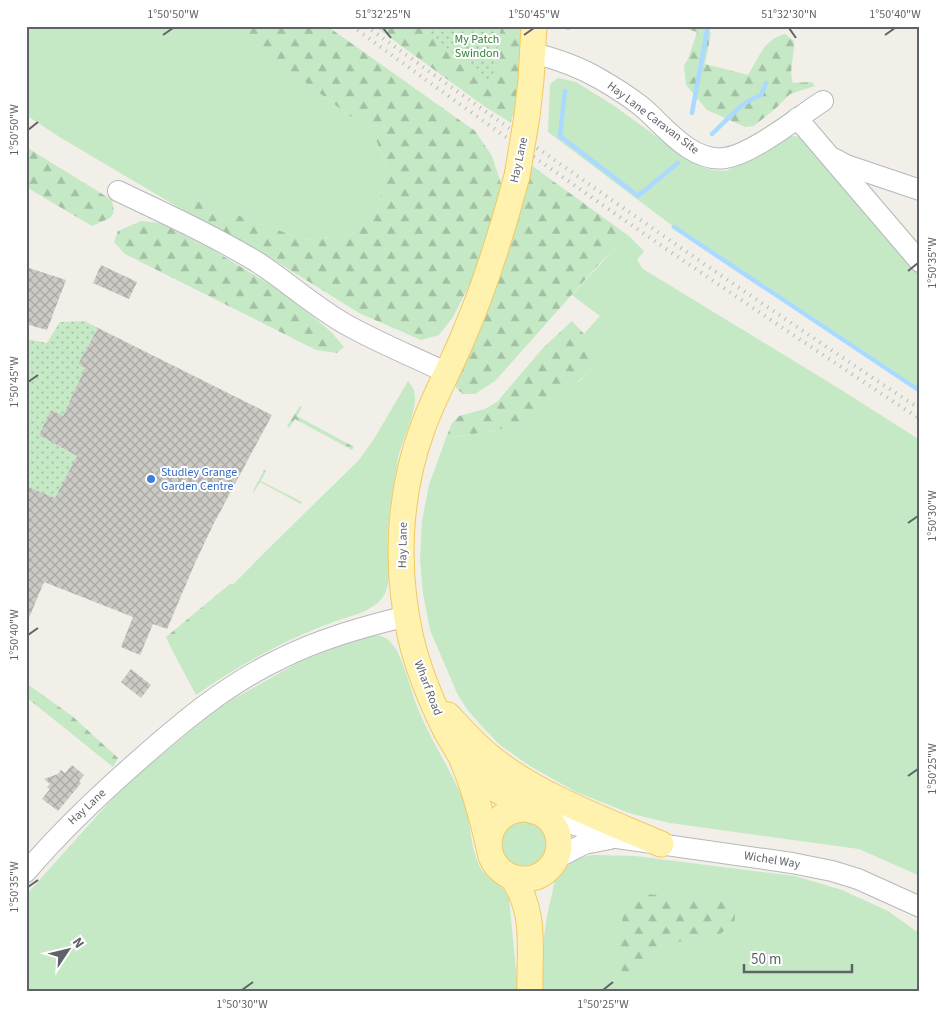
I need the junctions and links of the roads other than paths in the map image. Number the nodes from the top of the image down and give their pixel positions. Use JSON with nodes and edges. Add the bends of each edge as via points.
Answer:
{"nodes":[{"id":1,"x":534,"y":26,"type":"edge"},
{"id":2,"x":533,"y":52,"type":"junction"},
{"id":3,"x":823,"y":101,"type":"dead end"},
{"id":4,"x":797,"y":118,"type":"junction"},
{"id":5,"x":829,"y":156,"type":"junction"},
{"id":6,"x":916,"y":183,"type":"edge"},
{"id":7,"x":118,"y":191,"type":"dead end"},
{"id":8,"x":920,"y":262,"type":"edge"},
{"id":9,"x":447,"y":373,"type":"junction"},
{"id":10,"x":407,"y":616,"type":"junction"},
{"id":11,"x":428,"y":693,"type":"junction"},
{"id":12,"x":460,"y":757,"type":"junction"},
{"id":13,"x":537,"y":813,"type":"junction"},
{"id":14,"x":617,"y":838,"type":"junction"},
{"id":15,"x":661,"y":844,"type":"junction"},
{"id":16,"x":489,"y":847,"type":"junction"},
{"id":17,"x":552,"y":863,"type":"junction"},
{"id":18,"x":26,"y":872,"type":"edge"},
{"id":19,"x":512,"y":877,"type":"junction"},
{"id":20,"x":920,"y":907,"type":"edge"},
{"id":21,"x":531,"y":932,"type":"junction"},
{"id":22,"x":530,"y":991,"type":"edge"}],
"edges":[{"from":1,"to":2,"type":"main road","name":"Hay Lane"},
{"from":2,"to":4,"type":"street","name":"Hay Lane Caravan Site","via":[[574,65],[600,79],[639,105],[688,148],[705,156],[720,159],[738,155]]},
{"from":2,"to":9,"type":"main road","name":"Hay Lane","bridge":true,"via":[[517,176],[477,303]]},
{"from":3,"to":4,"type":"street","name":"Hay Lane Caravan Site"},
{"from":4,"to":5,"type":"street"},
{"from":5,"to":6,"type":"street","via":[[846,165]]},
{"from":5,"to":8,"type":"street"},
{"from":7,"to":9,"type":"street","via":[[256,262],[348,326]]},
{"from":9,"to":10,"type":"main road","name":"Hay Lane","via":[[420,434],[406,495],[401,548]]},
{"from":10,"to":11,"type":"main road","name":"Wharf Road"},
{"from":10,"to":18,"type":"street","name":"Hay Lane","via":[[347,632],[298,650],[226,690],[96,799]]},
{"from":11,"to":12,"type":"main road","name":"Wharf Road"},
{"from":11,"to":15,"type":"main road","via":[[471,740],[506,769],[563,800]]},
{"from":12,"to":13,"type":"main road","name":"Wharf Road","via":[[490,786]]},
{"from":12,"to":16,"type":"main road","name":"Wharf Road","via":[[476,796]]},
{"from":13,"to":14,"type":"street","name":"Wichel Way"},
{"from":13,"to":16,"type":"main road","via":[[515,810],[503,816],[492,830]]},
{"from":13,"to":17,"type":"main road","name":"Wharf Road","via":[[549,820],[556,832],[558,846]]},
{"from":14,"to":15,"type":"street","name":"Wichel Way"},
{"from":14,"to":17,"type":"street","name":"Wichel Way","via":[[584,844]]},
{"from":15,"to":20,"type":"street","name":"Wichel Way","via":[[823,869],[858,879]]},
{"from":16,"to":19,"type":"main road","name":"Wharf Road","via":[[498,867]]},
{"from":17,"to":19,"type":"main road","via":[[534,877]]},
{"from":17,"to":21,"type":"main road","name":"Wharf Road"},
{"from":19,"to":21,"type":"main road","name":"Wharf Road","via":[[525,900]]},
{"from":21,"to":22,"type":"main road","name":"Wharf Road"}]}
